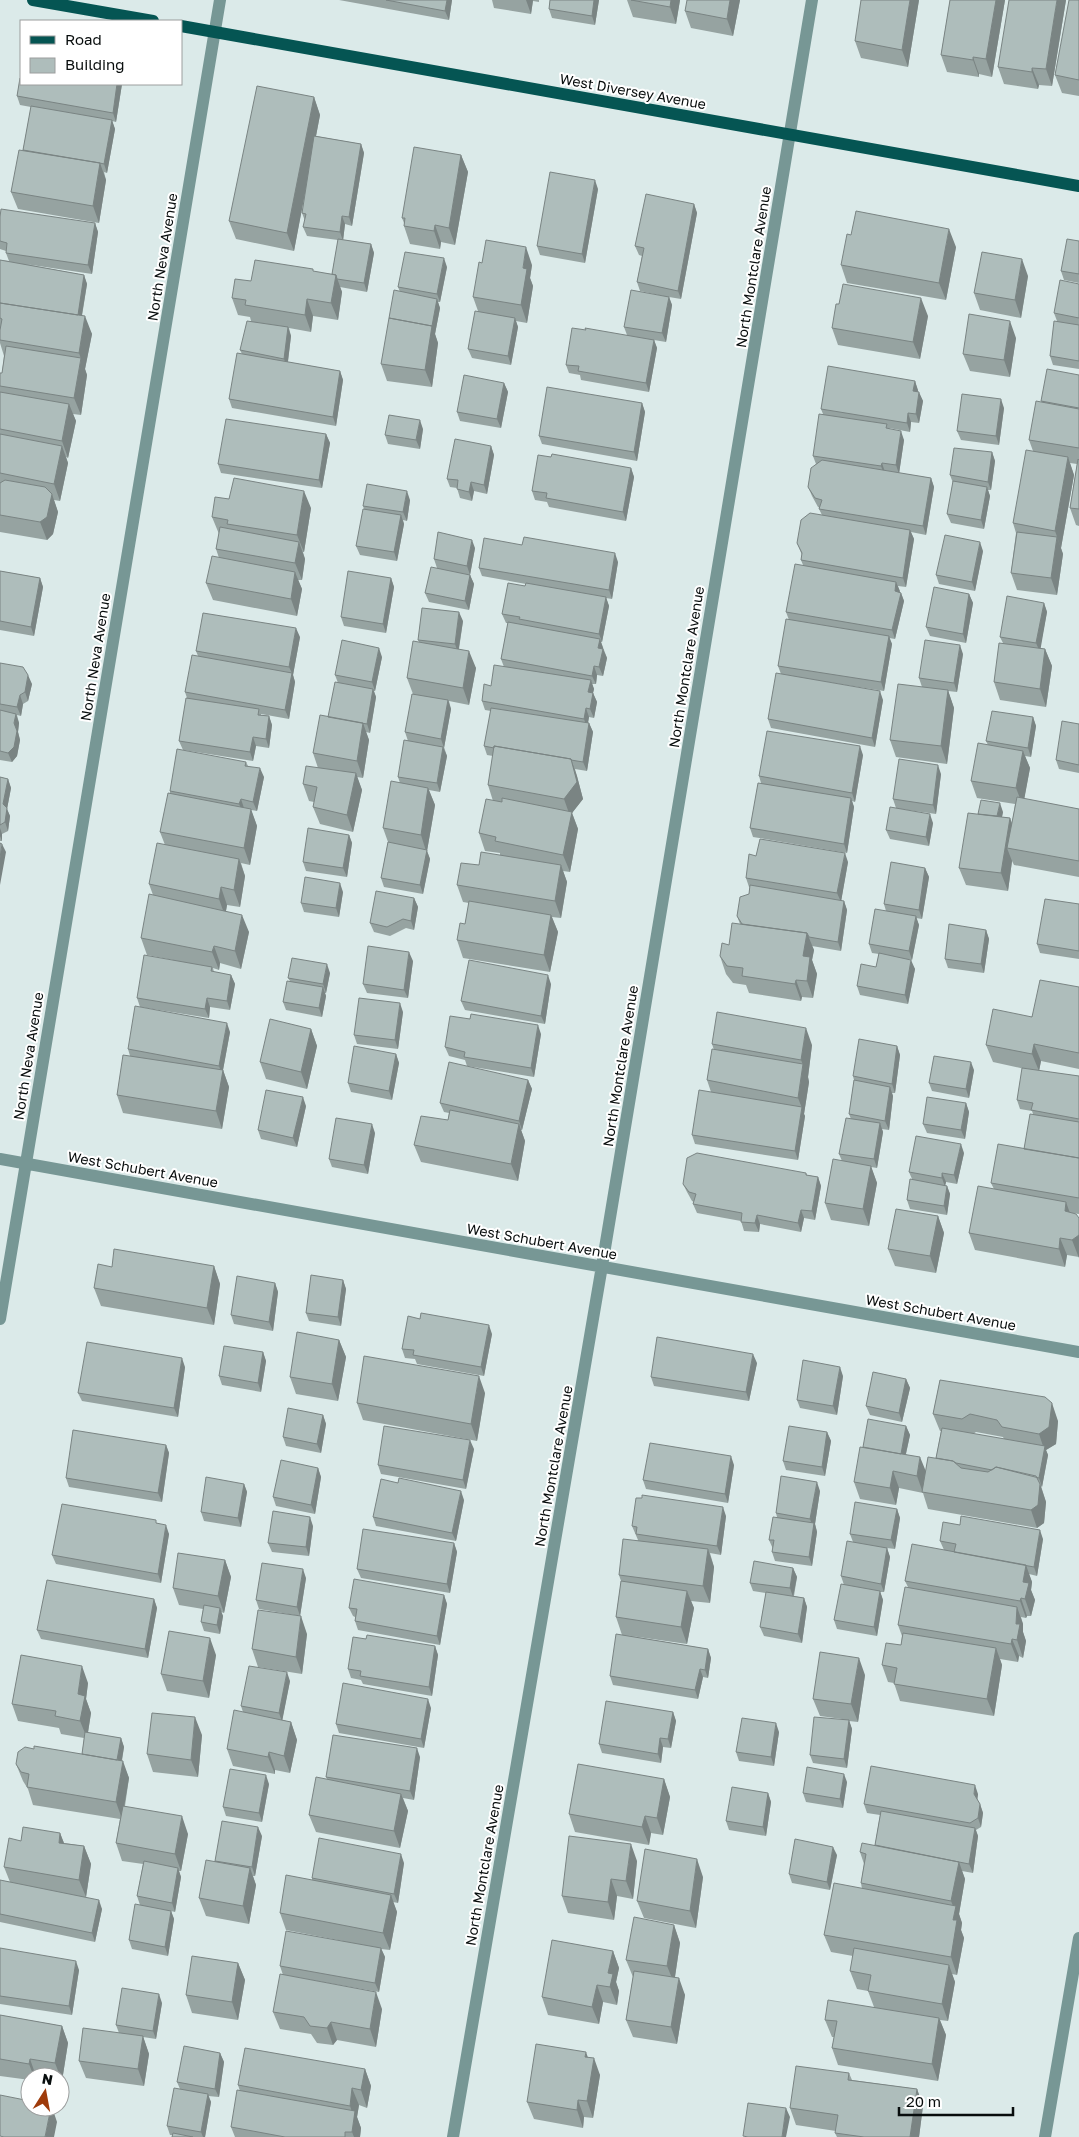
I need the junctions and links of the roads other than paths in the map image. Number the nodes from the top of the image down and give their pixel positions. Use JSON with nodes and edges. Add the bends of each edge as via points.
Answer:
{"nodes":[{"id":1,"x":33,"y":0,"type":"edge"},
{"id":2,"x":220,"y":0,"type":"edge"},
{"id":3,"x":812,"y":0,"type":"edge"},
{"id":4,"x":147,"y":20,"type":"edge"},
{"id":5,"x":182,"y":26,"type":"edge"},
{"id":6,"x":214,"y":32,"type":"junction"},
{"id":7,"x":790,"y":134,"type":"junction"},
{"id":8,"x":1079,"y":186,"type":"edge"},
{"id":9,"x":0,"y":1159,"type":"edge"},
{"id":10,"x":26,"y":1164,"type":"junction"},
{"id":11,"x":602,"y":1266,"type":"junction"},
{"id":12,"x":0,"y":1319,"type":"edge"},
{"id":13,"x":1079,"y":1352,"type":"edge"},
{"id":14,"x":1079,"y":1938,"type":"edge"},
{"id":15,"x":453,"y":2137,"type":"edge"},
{"id":16,"x":1045,"y":2137,"type":"edge"}],
"edges":[{"from":1,"to":4,"type":"main road"},
{"from":2,"to":6,"type":"street","name":"North Neva Avenue"},
{"from":3,"to":7,"type":"street","name":"North Montclare Avenue"},
{"from":5,"to":6,"type":"main road","name":"West Diversey Avenue"},
{"from":6,"to":7,"type":"main road","name":"West Diversey Avenue"},
{"from":6,"to":10,"type":"street","name":"North Neva Avenue"},
{"from":7,"to":8,"type":"main road","name":"West Diversey Avenue"},
{"from":7,"to":11,"type":"street","name":"North Montclare Avenue"},
{"from":9,"to":10,"type":"street","name":"West Schubert Avenue"},
{"from":10,"to":11,"type":"street","name":"West Schubert Avenue"},
{"from":10,"to":12,"type":"street","name":"North Neva Avenue"},
{"from":11,"to":13,"type":"street","name":"West Schubert Avenue"},
{"from":11,"to":15,"type":"street","name":"North Montclare Avenue"},
{"from":14,"to":16,"type":"street"}]}
